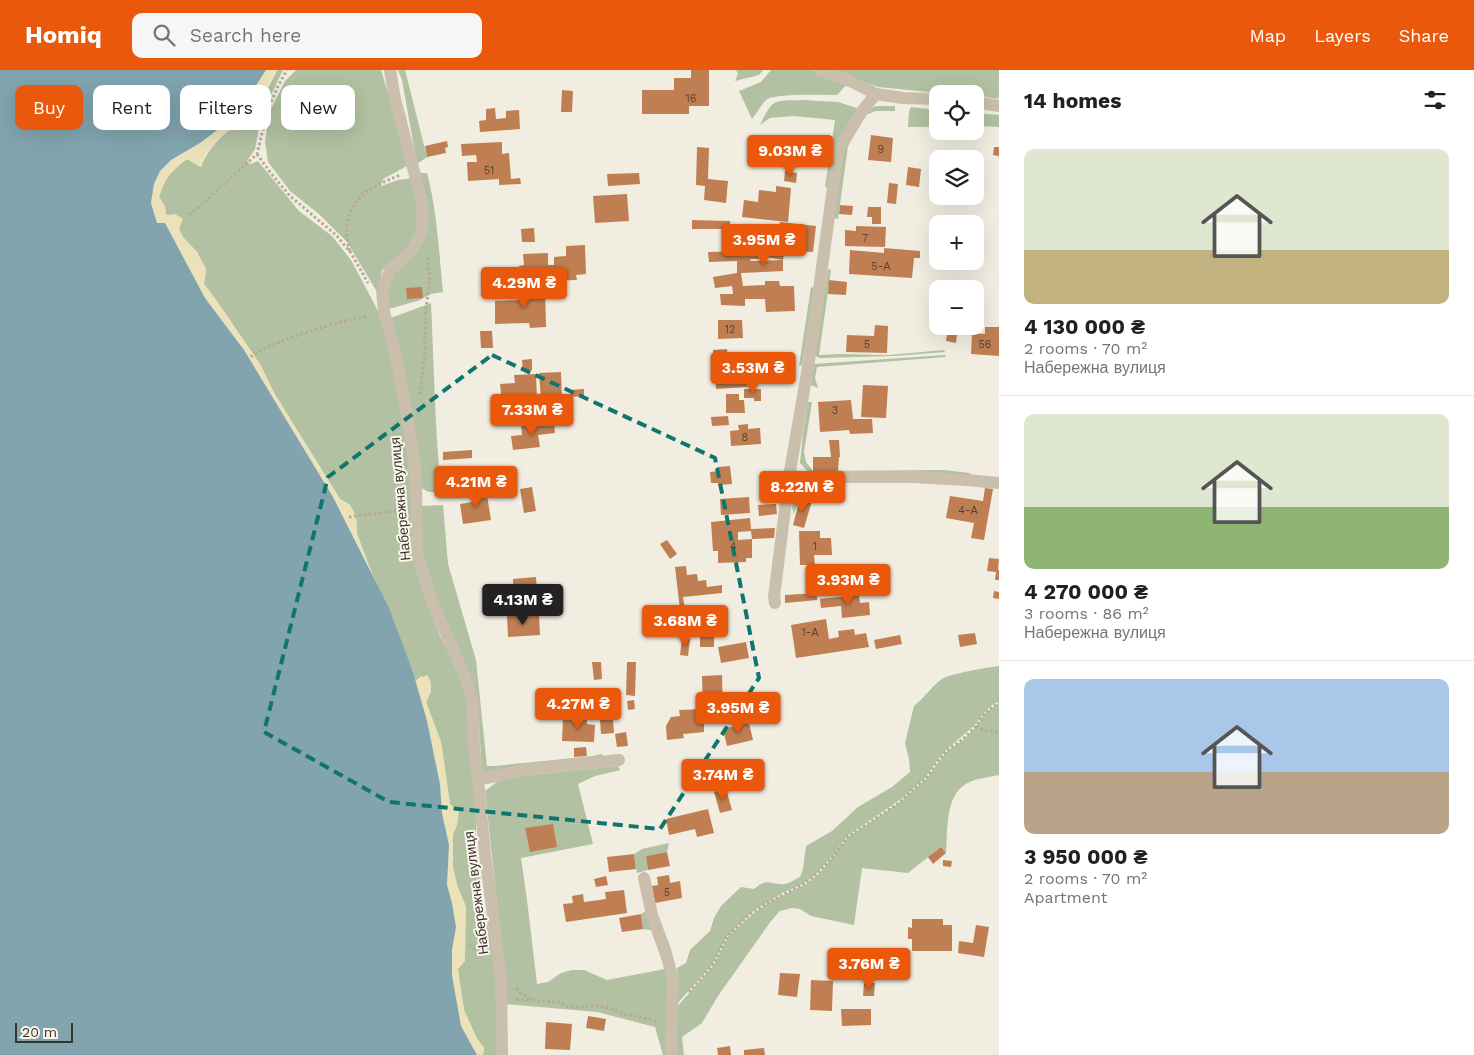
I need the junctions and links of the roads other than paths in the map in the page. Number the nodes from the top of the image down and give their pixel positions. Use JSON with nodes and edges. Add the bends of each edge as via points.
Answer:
{"nodes":[{"id":1,"x":390,"y":70,"type":"edge"},
{"id":2,"x":819,"y":70,"type":"edge"},
{"id":3,"x":876,"y":94,"type":"junction"},
{"id":4,"x":929,"y":98,"type":"edge"},
{"id":5,"x":984,"y":104,"type":"edge"},
{"id":6,"x":999,"y":106,"type":"edge"},
{"id":7,"x":789,"y":477,"type":"junction"},
{"id":8,"x":999,"y":483,"type":"edge"},
{"id":9,"x":775,"y":603,"type":"dead end"},
{"id":10,"x":619,"y":760,"type":"dead end"},
{"id":11,"x":478,"y":780,"type":"junction"},
{"id":12,"x":644,"y":878,"type":"dead end"},
{"id":13,"x":502,"y":1055,"type":"edge"},
{"id":14,"x":672,"y":1055,"type":"edge"}],
"edges":[{"from":1,"to":11,"type":"street","name":"Набережна вулиця","via":[[422,202],[422,231],[413,249],[390,270],[382,290],[385,315],[406,409],[416,481],[417,554],[432,604],[467,680],[473,704]]},
{"from":2,"to":3,"type":"street"},
{"from":3,"to":4,"type":"street"},
{"from":3,"to":7,"type":"street","via":[[838,152]]},
{"from":5,"to":6,"type":"street"},
{"from":7,"to":8,"type":"street","via":[[914,477]]},
{"from":7,"to":9,"type":"street"},
{"from":10,"to":11,"type":"street","via":[[522,770]]},
{"from":11,"to":13,"type":"street","name":"Набережна вулиця","via":[[501,978]]},
{"from":12,"to":14,"type":"street","via":[[652,915],[673,979]]}]}
